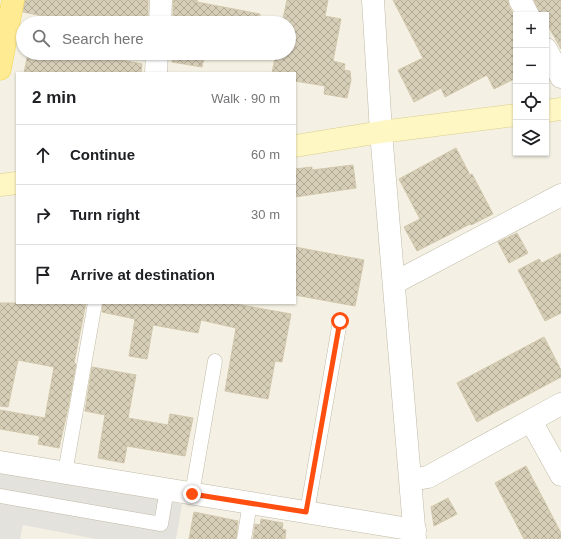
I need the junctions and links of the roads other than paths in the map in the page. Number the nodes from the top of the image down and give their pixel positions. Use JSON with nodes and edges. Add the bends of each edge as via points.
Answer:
{"nodes":[{"id":1,"x":13,"y":0,"type":"edge"},
{"id":2,"x":161,"y":0,"type":"edge"},
{"id":3,"x":373,"y":0,"type":"edge"},
{"id":4,"x":520,"y":0,"type":"edge"},
{"id":5,"x":526,"y":12,"type":"edge"},
{"id":6,"x":160,"y":16,"type":"edge"},
{"id":7,"x":549,"y":55,"type":"edge"},
{"id":8,"x":157,"y":60,"type":"edge"},
{"id":9,"x":0,"y":69,"type":"edge"},
{"id":10,"x":156,"y":72,"type":"edge"},
{"id":11,"x":561,"y":77,"type":"edge"},
{"id":12,"x":561,"y":109,"type":"edge"},
{"id":13,"x":549,"y":111,"type":"edge"},
{"id":14,"x":513,"y":115,"type":"edge"},
{"id":15,"x":381,"y":132,"type":"junction"},
{"id":16,"x":296,"y":146,"type":"edge"},
{"id":17,"x":16,"y":182,"type":"edge"},
{"id":18,"x":0,"y":185,"type":"edge"},
{"id":19,"x":561,"y":195,"type":"edge"},
{"id":20,"x":394,"y":283,"type":"junction"},
{"id":21,"x":95,"y":304,"type":"edge"},
{"id":22,"x":340,"y":321,"type":"dead end"},
{"id":23,"x":215,"y":361,"type":"dead end"},
{"id":24,"x":561,"y":404,"type":"edge"},
{"id":25,"x":531,"y":421,"type":"junction"},
{"id":26,"x":0,"y":462,"type":"edge"},
{"id":27,"x":65,"y":472,"type":"junction"},
{"id":28,"x":561,"y":476,"type":"edge"},
{"id":29,"x":411,"y":480,"type":"junction"},
{"id":30,"x":167,"y":489,"type":"junction"},
{"id":31,"x":192,"y":494,"type":"junction"},
{"id":32,"x":0,"y":496,"type":"edge"},
{"id":33,"x":250,"y":503,"type":"junction"},
{"id":34,"x":306,"y":512,"type":"junction"},
{"id":35,"x":415,"y":534,"type":"edge"},
{"id":36,"x":244,"y":539,"type":"edge"}],
"edges":[{"from":1,"to":9,"type":"main road"},
{"from":2,"to":6,"type":"street"},
{"from":3,"to":15,"type":"street"},
{"from":4,"to":5,"type":"street"},
{"from":7,"to":11,"type":"street"},
{"from":8,"to":10,"type":"street"},
{"from":12,"to":13,"type":"street"},
{"from":14,"to":15,"type":"street"},
{"from":15,"to":16,"type":"street"},
{"from":15,"to":20,"type":"street"},
{"from":17,"to":18,"type":"street"},
{"from":19,"to":20,"type":"street"},
{"from":20,"to":29,"type":"street"},
{"from":21,"to":27,"type":"lane"},
{"from":22,"to":34,"type":"lane"},
{"from":23,"to":31,"type":"lane"},
{"from":24,"to":25,"type":"street"},
{"from":25,"to":28,"type":"street"},
{"from":25,"to":29,"type":"street","via":[[428,477]]},
{"from":26,"to":27,"type":"street"},
{"from":27,"to":30,"type":"street"},
{"from":29,"to":35,"type":"street"},
{"from":30,"to":31,"type":"street"},
{"from":30,"to":32,"type":"lane","via":[[161,524]]},
{"from":31,"to":33,"type":"street"},
{"from":33,"to":34,"type":"street"},
{"from":33,"to":36,"type":"lane"},
{"from":34,"to":35,"type":"street"}]}
